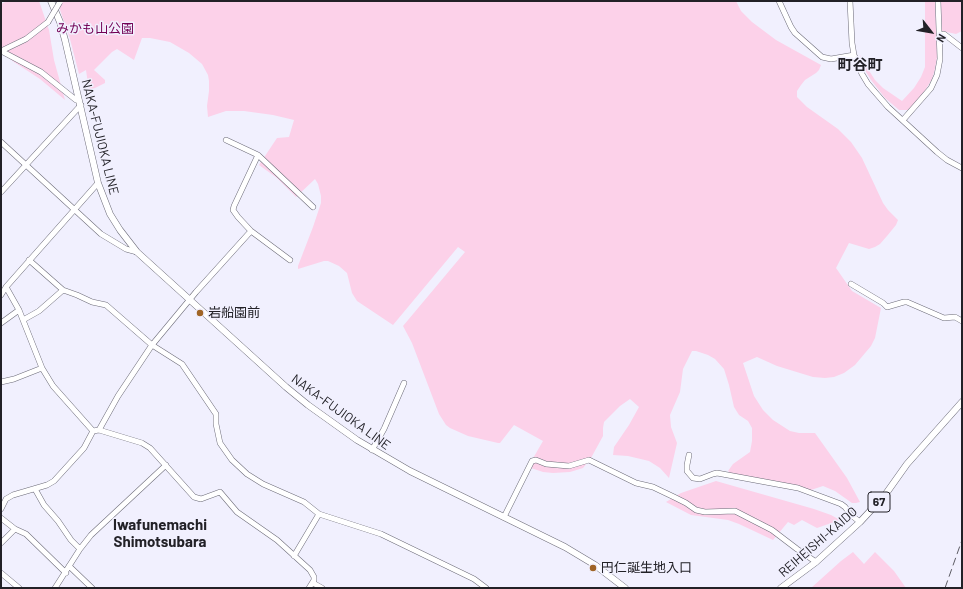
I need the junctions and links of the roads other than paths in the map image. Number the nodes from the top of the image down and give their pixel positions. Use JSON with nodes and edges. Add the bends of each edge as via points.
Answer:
{"nodes":[{"id":1,"x":51,"y":1,"type":"edge"},
{"id":2,"x":779,"y":1,"type":"edge"},
{"id":3,"x":850,"y":1,"type":"edge"},
{"id":4,"x":938,"y":1,"type":"edge"},
{"id":5,"x":61,"y":2,"type":"edge"},
{"id":6,"x":939,"y":35,"type":"junction"},
{"id":7,"x":962,"y":48,"type":"edge"},
{"id":8,"x":1,"y":51,"type":"edge"},
{"id":9,"x":854,"y":55,"type":"junction"},
{"id":10,"x":80,"y":103,"type":"junction"},
{"id":11,"x":903,"y":120,"type":"junction"},
{"id":12,"x":226,"y":140,"type":"dead end"},
{"id":13,"x":1,"y":142,"type":"edge"},
{"id":14,"x":258,"y":154,"type":"junction"},
{"id":15,"x":26,"y":165,"type":"junction"},
{"id":16,"x":962,"y":168,"type":"edge"},
{"id":17,"x":98,"y":183,"type":"junction"},
{"id":18,"x":1,"y":192,"type":"edge"},
{"id":19,"x":313,"y":206,"type":"dead end"},
{"id":20,"x":74,"y":210,"type":"junction"},
{"id":21,"x":251,"y":231,"type":"junction"},
{"id":22,"x":137,"y":252,"type":"junction"},
{"id":23,"x":29,"y":260,"type":"junction"},
{"id":24,"x":290,"y":260,"type":"dead end"},
{"id":25,"x":851,"y":284,"type":"dead end"},
{"id":26,"x":6,"y":287,"type":"junction"},
{"id":27,"x":63,"y":290,"type":"junction"},
{"id":28,"x":1,"y":295,"type":"edge"},
{"id":29,"x":189,"y":301,"type":"junction"},
{"id":30,"x":19,"y":310,"type":"junction"},
{"id":31,"x":1,"y":314,"type":"edge"},
{"id":32,"x":7,"y":319,"type":"junction"},
{"id":33,"x":23,"y":320,"type":"junction"},
{"id":34,"x":962,"y":321,"type":"edge"},
{"id":35,"x":1,"y":324,"type":"edge"},
{"id":36,"x":152,"y":345,"type":"junction"},
{"id":37,"x":42,"y":368,"type":"junction"},
{"id":38,"x":1,"y":382,"type":"edge"},
{"id":39,"x":404,"y":383,"type":"dead end"},
{"id":40,"x":962,"y":402,"type":"edge"},
{"id":41,"x":99,"y":430,"type":"junction"},
{"id":42,"x":92,"y":431,"type":"junction"},
{"id":43,"x":372,"y":450,"type":"junction"},
{"id":44,"x":689,"y":455,"type":"dead end"},
{"id":45,"x":166,"y":465,"type":"junction"},
{"id":46,"x":35,"y":489,"type":"junction"},
{"id":47,"x":1,"y":509,"type":"edge"},
{"id":48,"x":319,"y":514,"type":"junction"},
{"id":49,"x":504,"y":517,"type":"junction"},
{"id":50,"x":1,"y":518,"type":"edge"},
{"id":51,"x":860,"y":522,"type":"junction"},
{"id":52,"x":15,"y":529,"type":"junction"},
{"id":53,"x":1,"y":543,"type":"edge"},
{"id":54,"x":80,"y":549,"type":"junction"},
{"id":55,"x":294,"y":556,"type":"junction"},
{"id":56,"x":816,"y":562,"type":"junction"},
{"id":57,"x":69,"y":566,"type":"junction"},
{"id":58,"x":66,"y":572,"type":"junction"},
{"id":59,"x":1,"y":573,"type":"edge"},
{"id":60,"x":313,"y":583,"type":"junction"},
{"id":61,"x":19,"y":588,"type":"edge"},
{"id":62,"x":55,"y":588,"type":"edge"},
{"id":63,"x":92,"y":588,"type":"edge"},
{"id":64,"x":310,"y":588,"type":"edge"},
{"id":65,"x":322,"y":588,"type":"edge"},
{"id":66,"x":486,"y":588,"type":"edge"},
{"id":67,"x":624,"y":588,"type":"edge"},
{"id":68,"x":781,"y":588,"type":"edge"}],
"edges":[{"from":1,"to":10,"type":"main road","name":"NAKA-FUJIOKA LINE","via":[[63,34]]},
{"from":2,"to":9,"type":"street","via":[[795,33],[822,57],[831,59]]},
{"from":3,"to":9,"type":"street"},
{"from":4,"to":6,"type":"street"},
{"from":5,"to":8,"type":"street","bridge":true,"via":[[48,22],[26,39]]},
{"from":6,"to":7,"type":"street","via":[[944,34]]},
{"from":6,"to":11,"type":"street","via":[[940,59],[934,82],[922,100]]},
{"from":8,"to":10,"type":"street","via":[[42,72]]},
{"from":9,"to":11,"type":"street","via":[[868,84]]},
{"from":10,"to":15,"type":"street"},
{"from":10,"to":17,"type":"main road","name":"NAKA-FUJIOKA LINE"},
{"from":11,"to":16,"type":"street","via":[[942,156]]},
{"from":12,"to":14,"type":"street"},
{"from":13,"to":15,"type":"street"},
{"from":14,"to":19,"type":"street"},
{"from":14,"to":21,"type":"street","via":[[233,210]]},
{"from":15,"to":18,"type":"street"},
{"from":15,"to":20,"type":"street"},
{"from":17,"to":20,"type":"street"},
{"from":17,"to":22,"type":"main road","name":"NAKA-FUJIOKA LINE","via":[[110,214]]},
{"from":20,"to":22,"type":"street","via":[[105,237]]},
{"from":20,"to":23,"type":"street"},
{"from":21,"to":24,"type":"street"},
{"from":21,"to":29,"type":"street"},
{"from":22,"to":29,"type":"main road","name":"NAKA-FUJIOKA LINE"},
{"from":23,"to":26,"type":"street"},
{"from":23,"to":27,"type":"street"},
{"from":25,"to":34,"type":"street","via":[[887,307],[907,302],[944,318],[955,317]]},
{"from":26,"to":28,"type":"street"},
{"from":26,"to":30,"type":"street"},
{"from":27,"to":33,"type":"street"},
{"from":27,"to":36,"type":"street","via":[[106,305]]},
{"from":29,"to":36,"type":"street"},
{"from":29,"to":43,"type":"main road","name":"NAKA-FUJIOKA LINE","via":[[296,396]]},
{"from":30,"to":32,"type":"street"},
{"from":30,"to":33,"type":"street"},
{"from":31,"to":32,"type":"street"},
{"from":32,"to":35,"type":"street"},
{"from":33,"to":37,"type":"street"},
{"from":36,"to":41,"type":"street"},
{"from":36,"to":48,"type":"street","via":[[182,364],[216,414],[220,443],[232,460],[263,484],[304,502]]},
{"from":37,"to":38,"type":"street"},
{"from":37,"to":42,"type":"street","via":[[53,386]]},
{"from":39,"to":43,"type":"street"},
{"from":40,"to":51,"type":"main road","name":"REIHEISHI-KAIDO","number":"67"},
{"from":41,"to":42,"type":"street"},
{"from":41,"to":45,"type":"street","via":[[142,442]]},
{"from":42,"to":46,"type":"street","via":[[84,448],[57,477],[47,485]]},
{"from":43,"to":49,"type":"main road","name":"NAKA-FUJIOKA LINE"},
{"from":44,"to":51,"type":"street","via":[[687,471],[693,478],[700,479],[717,473],[798,488],[841,504]]},
{"from":45,"to":54,"type":"street","via":[[91,535]]},
{"from":45,"to":55,"type":"street","via":[[194,497],[201,499],[220,492],[237,512],[277,540]]},
{"from":46,"to":47,"type":"street","via":[[6,499]]},
{"from":46,"to":54,"type":"street","via":[[44,505]]},
{"from":48,"to":55,"type":"street"},
{"from":48,"to":66,"type":"street","via":[[381,534],[474,579]]},
{"from":49,"to":56,"type":"street","via":[[532,461],[569,466],[589,460],[636,483],[674,496],[696,510],[735,511],[772,530]]},
{"from":49,"to":67,"type":"main road","name":"NAKA-FUJIOKA LINE","via":[[579,556]]},
{"from":50,"to":52,"type":"street"},
{"from":51,"to":56,"type":"main road","name":"REIHEISHI-KAIDO","number":"67"},
{"from":52,"to":53,"type":"street"},
{"from":52,"to":58,"type":"street","via":[[26,534]]},
{"from":54,"to":57,"type":"street"},
{"from":55,"to":60,"type":"street","via":[[312,573]]},
{"from":56,"to":68,"type":"main road","name":"REIHEISHI-KAIDO","number":"67"},
{"from":57,"to":58,"type":"street"},
{"from":57,"to":63,"type":"street"},
{"from":58,"to":62,"type":"street"},
{"from":59,"to":61,"type":"street"},
{"from":60,"to":64,"type":"street"},
{"from":60,"to":65,"type":"street"}]}
